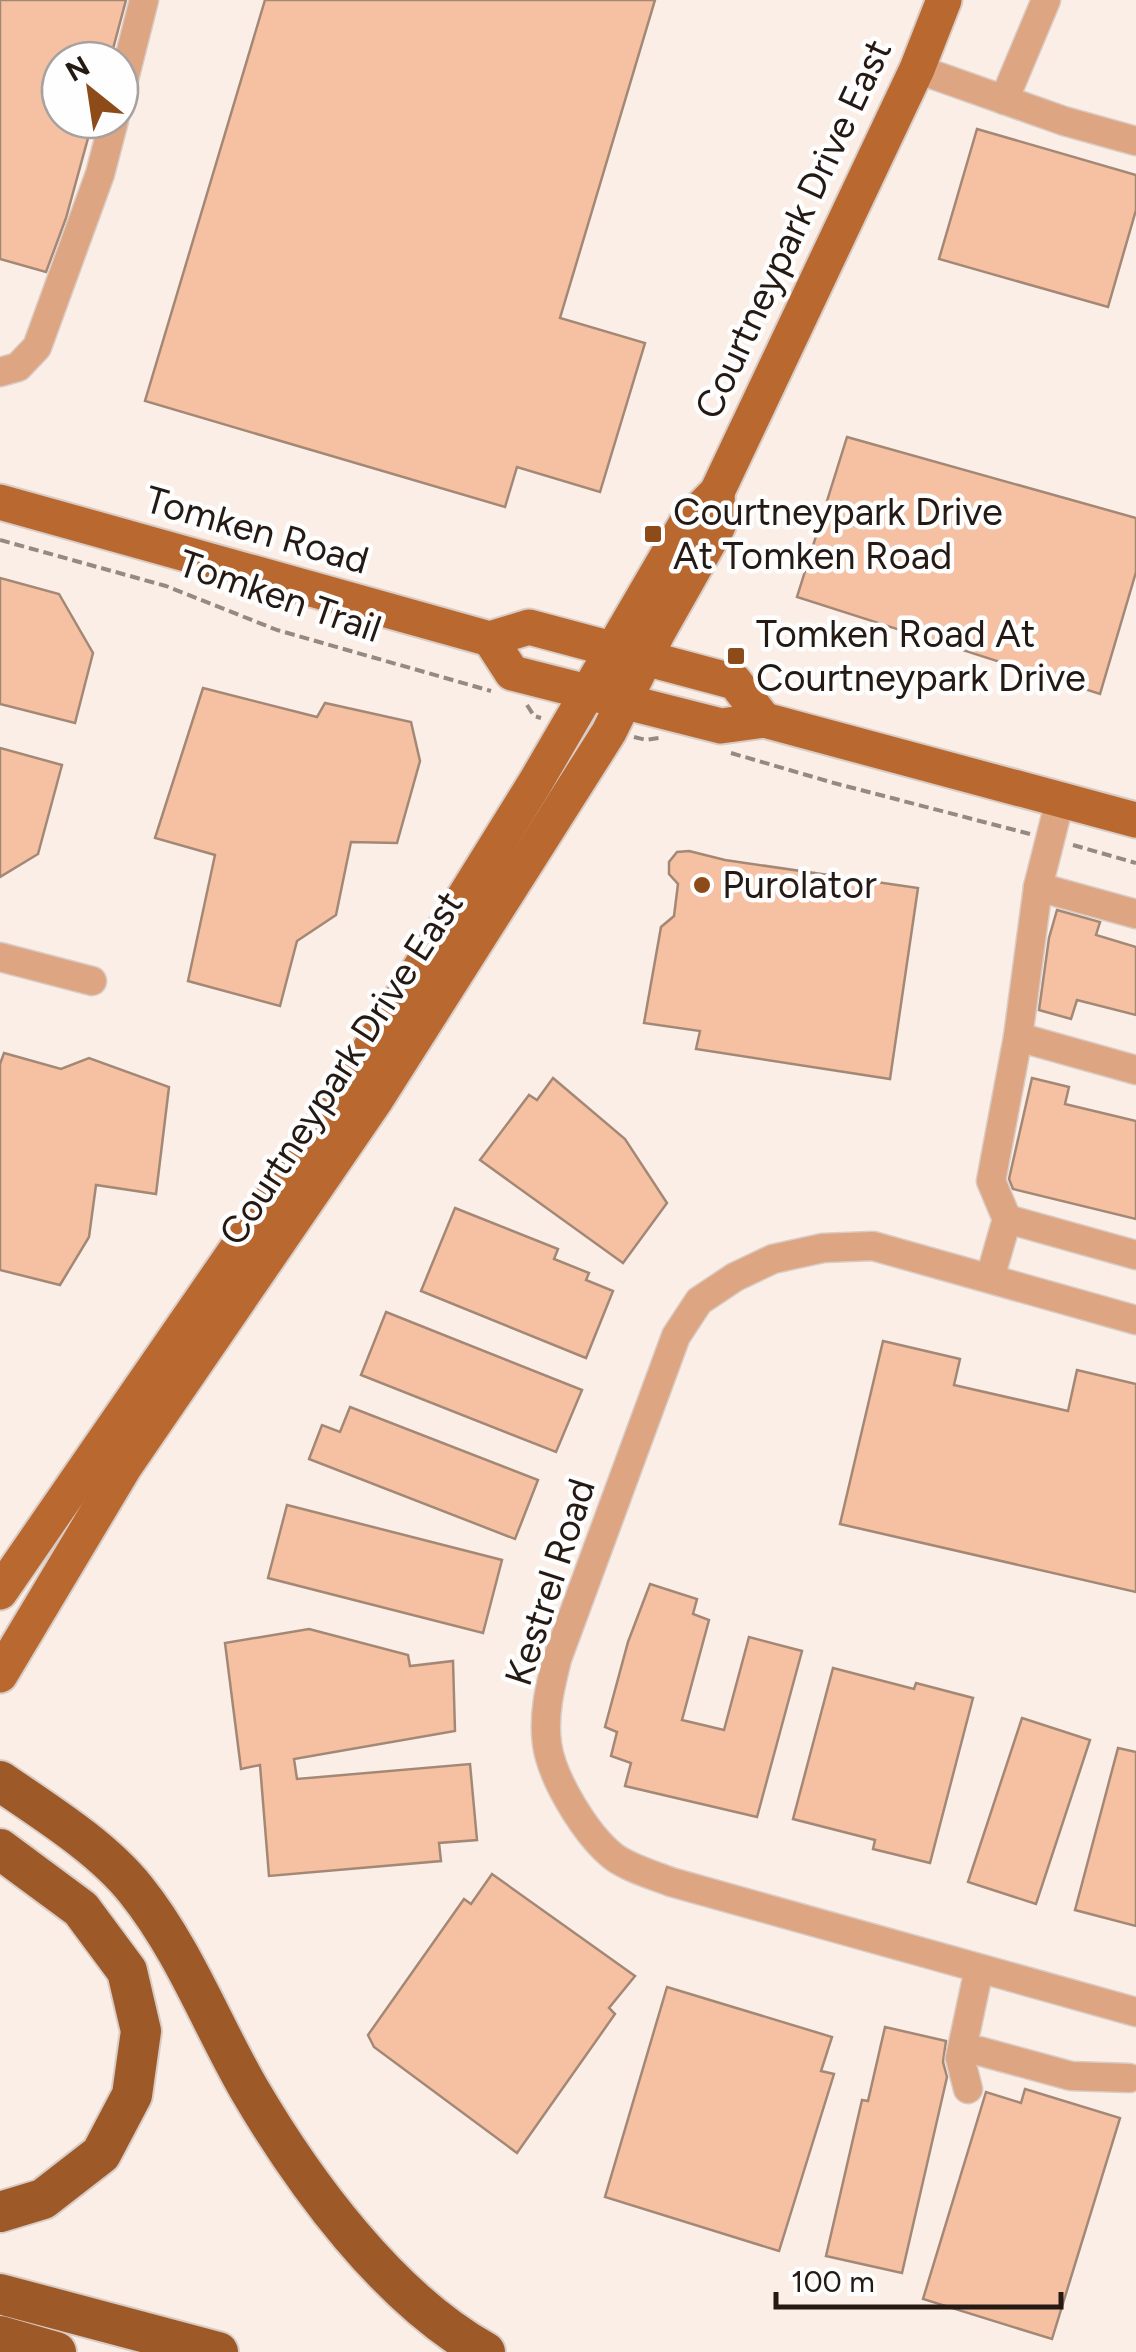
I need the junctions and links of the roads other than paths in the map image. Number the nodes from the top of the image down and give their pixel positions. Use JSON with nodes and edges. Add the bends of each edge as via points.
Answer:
{"nodes":[{"id":1,"x":144,"y":0,"type":"edge"},
{"id":2,"x":944,"y":0,"type":"edge"},
{"id":3,"x":1046,"y":0,"type":"edge"},
{"id":4,"x":134,"y":40,"type":"edge"},
{"id":5,"x":917,"y":69,"type":"junction"},
{"id":6,"x":1004,"y":100,"type":"junction"},
{"id":7,"x":109,"y":140,"type":"edge"},
{"id":8,"x":1136,"y":141,"type":"edge"},
{"id":9,"x":0,"y":372,"type":"edge"},
{"id":10,"x":0,"y":502,"type":"edge"},
{"id":11,"x":490,"y":639,"type":"junction"},
{"id":12,"x":629,"y":654,"type":"junction"},
{"id":13,"x":587,"y":692,"type":"junction"},
{"id":14,"x":624,"y":702,"type":"junction"},
{"id":15,"x":764,"y":720,"type":"junction"},
{"id":16,"x":1060,"y":800,"type":"junction"},
{"id":17,"x":1136,"y":820,"type":"edge"},
{"id":18,"x":1038,"y":887,"type":"junction"},
{"id":19,"x":1136,"y":914,"type":"edge"},
{"id":20,"x":0,"y":957,"type":"edge"},
{"id":21,"x":92,"y":981,"type":"dead end"},
{"id":22,"x":1018,"y":1038,"type":"junction"},
{"id":23,"x":1136,"y":1070,"type":"edge"},
{"id":24,"x":1007,"y":1219,"type":"junction"},
{"id":25,"x":1136,"y":1254,"type":"edge"},
{"id":26,"x":990,"y":1278,"type":"junction"},
{"id":27,"x":1136,"y":1320,"type":"edge"},
{"id":28,"x":0,"y":1592,"type":"edge"},
{"id":29,"x":0,"y":1675,"type":"edge"},
{"id":30,"x":0,"y":1781,"type":"edge"},
{"id":31,"x":0,"y":1849,"type":"edge"},
{"id":32,"x":979,"y":1970,"type":"junction"},
{"id":33,"x":1136,"y":2012,"type":"edge"},
{"id":34,"x":979,"y":2051,"type":"dead end"},
{"id":35,"x":1129,"y":2078,"type":"dead end"},
{"id":36,"x":968,"y":2090,"type":"dead end"},
{"id":37,"x":0,"y":2212,"type":"edge"},
{"id":38,"x":0,"y":2294,"type":"edge"},
{"id":39,"x":0,"y":2336,"type":"edge"},
{"id":40,"x":56,"y":2352,"type":"edge"},
{"id":41,"x":218,"y":2352,"type":"edge"},
{"id":42,"x":485,"y":2352,"type":"edge"}],
"edges":[{"from":1,"to":4,"type":"street"},
{"from":2,"to":5,"type":"main road","name":"Courtneypark Drive East"},
{"from":3,"to":6,"type":"street"},
{"from":5,"to":6,"type":"street"},
{"from":5,"to":12,"type":"main road","name":"Courtneypark Drive East","via":[[716,492],[687,522]]},
{"from":6,"to":8,"type":"street"},
{"from":7,"to":9,"type":"street","via":[[36,347],[18,367]]},
{"from":10,"to":11,"type":"main road","name":"Tomken Road"},
{"from":11,"to":12,"type":"main road","name":"Tomken Road","via":[[529,628]]},
{"from":11,"to":13,"type":"main road","via":[[512,673]]},
{"from":12,"to":13,"type":"main road","name":"Courtneypark Drive East"},
{"from":12,"to":14,"type":"main road","name":"Courtneypark Drive East"},
{"from":12,"to":15,"type":"main road","name":"Tomken Road","via":[[735,682]]},
{"from":13,"to":14,"type":"main road"},
{"from":13,"to":28,"type":"main road","name":"Courtneypark Drive East","via":[[327,1118]]},
{"from":14,"to":15,"type":"main road","via":[[721,726]]},
{"from":14,"to":29,"type":"main road","name":"Courtneypark Drive East","via":[[377,1098],[125,1466]]},
{"from":15,"to":16,"type":"main road"},
{"from":16,"to":17,"type":"main road"},
{"from":16,"to":18,"type":"street"},
{"from":18,"to":19,"type":"street"},
{"from":18,"to":22,"type":"street"},
{"from":20,"to":21,"type":"street"},
{"from":22,"to":23,"type":"street"},
{"from":22,"to":24,"type":"street","via":[[991,1181]]},
{"from":24,"to":25,"type":"street"},
{"from":24,"to":26,"type":"street"},
{"from":26,"to":27,"type":"street","name":"Kestrel Road"},
{"from":26,"to":32,"type":"street","name":"Kestrel Road","via":[[873,1246],[822,1248],[774,1260],[699,1301],[676,1336],[546,1704],[547,1746],[561,1784],[583,1824],[615,1858],[671,1882]]},
{"from":30,"to":42,"type":"highway","via":[[134,1887],[167,1934],[259,2105],[331,2214],[408,2294]]},
{"from":31,"to":37,"type":"highway","via":[[80,1909],[127,1972],[141,2031],[132,2095],[101,2154],[43,2199]]},
{"from":32,"to":33,"type":"street","name":"Kestrel Road"},
{"from":32,"to":36,"type":"street","via":[[960,2058]]},
{"from":34,"to":35,"type":"street","via":[[1071,2076]]},
{"from":38,"to":41,"type":"highway"},
{"from":39,"to":40,"type":"highway"}]}
